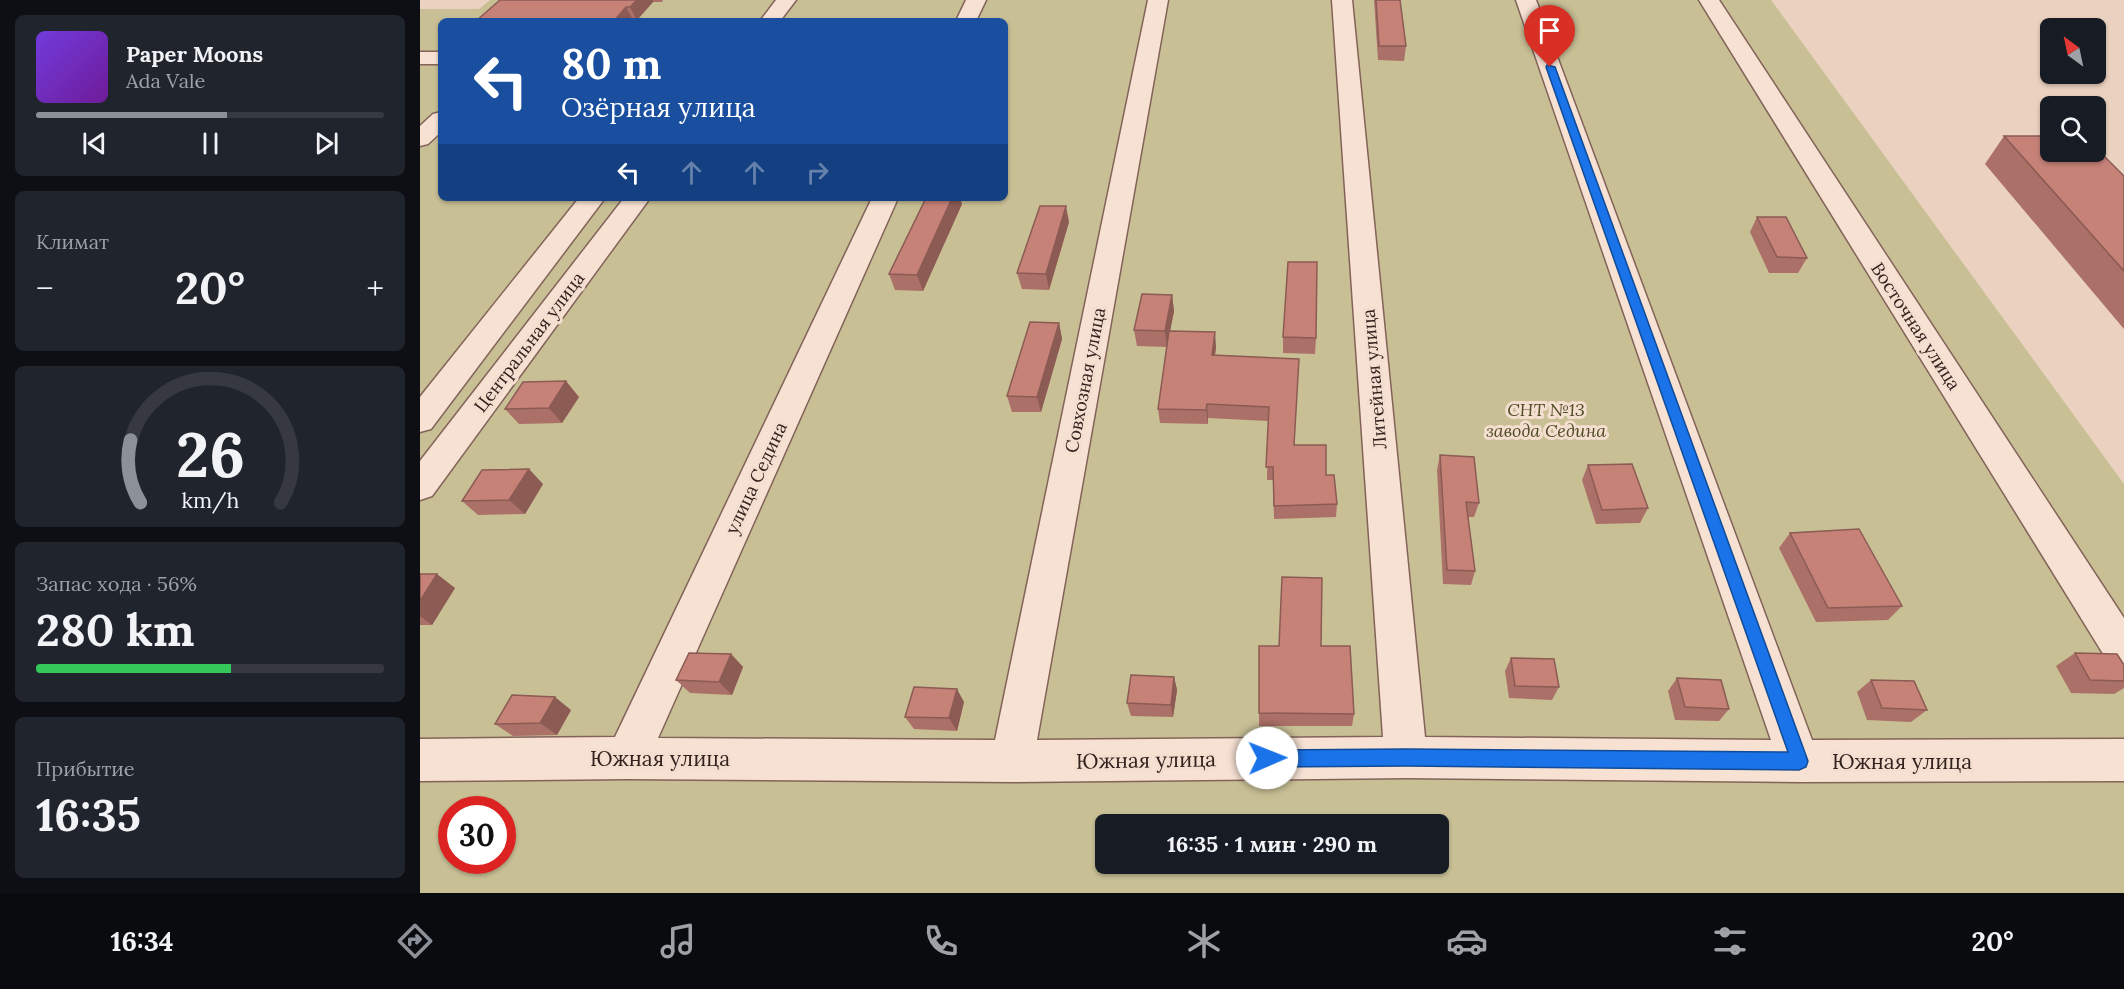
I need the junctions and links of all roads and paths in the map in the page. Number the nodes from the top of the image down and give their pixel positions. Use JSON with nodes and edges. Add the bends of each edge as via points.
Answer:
{"nodes":[{"id":1,"x":786,"y":0,"type":"edge"},
{"id":2,"x":976,"y":0,"type":"edge"},
{"id":3,"x":1158,"y":0,"type":"edge"},
{"id":4,"x":1341,"y":0,"type":"edge"},
{"id":5,"x":1526,"y":0,"type":"edge"},
{"id":6,"x":1708,"y":0,"type":"edge"},
{"id":7,"x":772,"y":18,"type":"edge"},
{"id":8,"x":967,"y":18,"type":"edge"},
{"id":9,"x":420,"y":58,"type":"edge"},
{"id":10,"x":438,"y":58,"type":"edge"},
{"id":11,"x":438,"y":122,"type":"edge"},
{"id":12,"x":420,"y":139,"type":"edge"},
{"id":13,"x":590,"y":201,"type":"edge"},
{"id":14,"x":635,"y":201,"type":"edge"},
{"id":15,"x":884,"y":201,"type":"edge"},
{"id":16,"x":420,"y":420,"type":"edge"},
{"id":17,"x":420,"y":486,"type":"edge"},
{"id":18,"x":2124,"y":652,"type":"edge"},
{"id":19,"x":1406,"y":757,"type":"junction"},
{"id":20,"x":627,"y":758,"type":"junction"},
{"id":21,"x":420,"y":760,"type":"edge"},
{"id":22,"x":2124,"y":760,"type":"edge"},
{"id":23,"x":1012,"y":761,"type":"junction"},
{"id":24,"x":1799,"y":761,"type":"junction"}],
"edges":[{"from":1,"to":7,"type":"street"},
{"from":2,"to":8,"type":"street"},
{"from":3,"to":23,"type":"street","name":"Совхозная улица"},
{"from":4,"to":19,"type":"street","name":"Литейная улица"},
{"from":5,"to":24,"type":"street"},
{"from":6,"to":18,"type":"street","name":"Восточная улица"},
{"from":9,"to":10,"type":"street"},
{"from":11,"to":12,"type":"street"},
{"from":13,"to":16,"type":"street","name":"Центральная улица"},
{"from":14,"to":17,"type":"street","name":"Центральная улица"},
{"from":15,"to":20,"type":"street","name":"улица Седина"},
{"from":19,"to":23,"type":"street","name":"Южная улица"},
{"from":19,"to":24,"type":"street","name":"Южная улица"},
{"from":20,"to":21,"type":"street","name":"Южная улица"},
{"from":20,"to":23,"type":"street","name":"Южная улица"},
{"from":22,"to":24,"type":"street","name":"Южная улица"}]}
